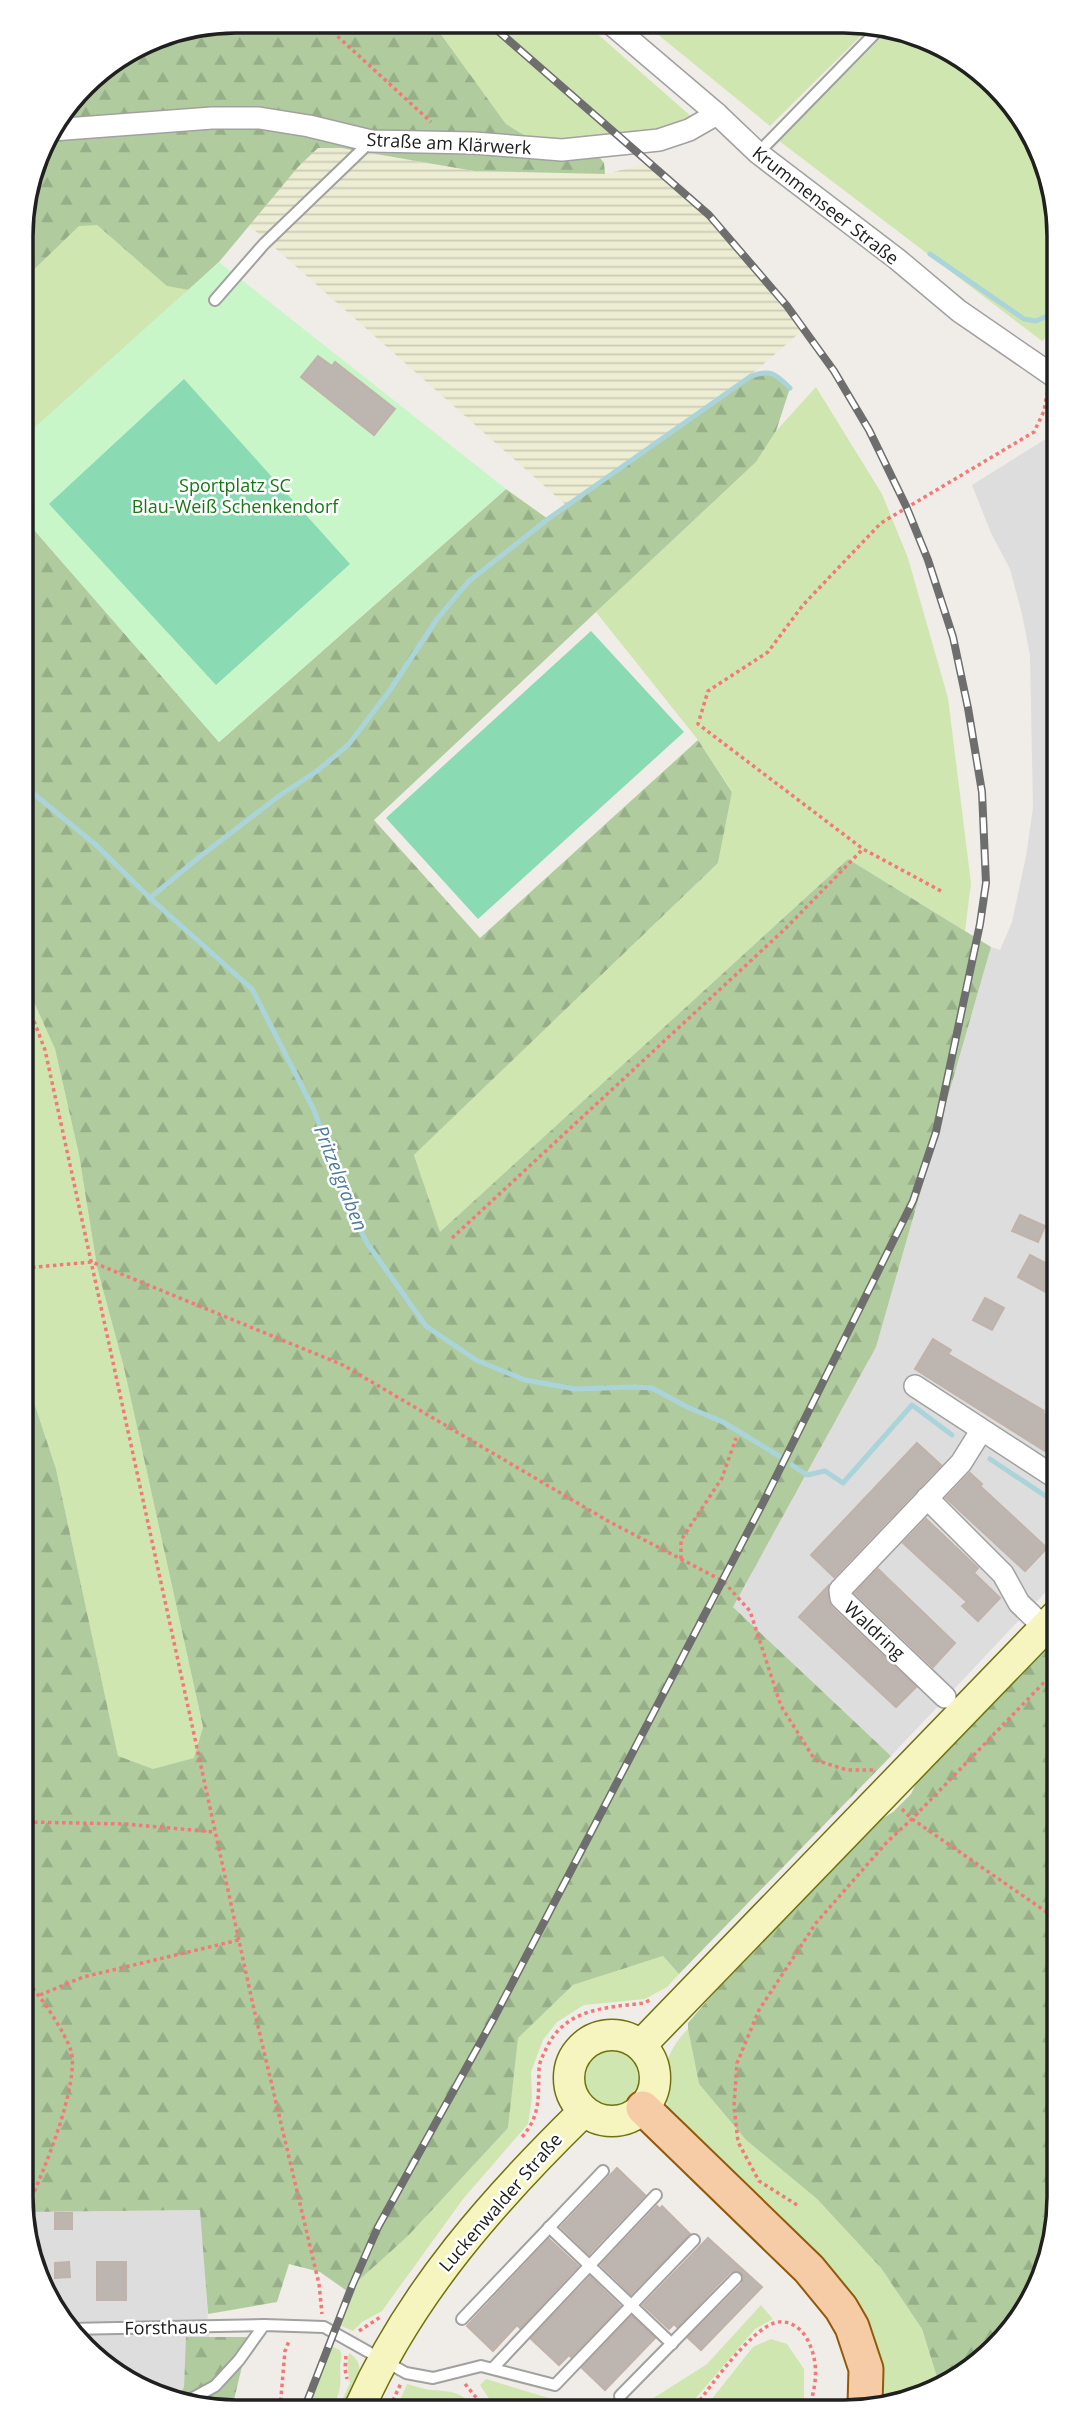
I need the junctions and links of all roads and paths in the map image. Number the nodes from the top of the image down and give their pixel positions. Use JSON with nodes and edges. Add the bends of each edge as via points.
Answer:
{"nodes":[{"id":1,"x":622,"y":33,"type":"edge"},
{"id":2,"x":335,"y":34,"type":"edge"},
{"id":3,"x":873,"y":35,"type":"edge"},
{"id":4,"x":717,"y":114,"type":"junction"},
{"id":5,"x":64,"y":129,"type":"edge"},
{"id":6,"x":372,"y":141,"type":"junction"},
{"id":7,"x":453,"y":142,"type":"junction"},
{"id":8,"x":758,"y":153,"type":"junction"},
{"id":9,"x":215,"y":300,"type":"dead end"},
{"id":10,"x":1047,"y":371,"type":"edge"},
{"id":11,"x":1047,"y":396,"type":"edge"},
{"id":12,"x":863,"y":849,"type":"junction"},
{"id":13,"x":941,"y":891,"type":"dead end"},
{"id":14,"x":34,"y":1020,"type":"edge"},
{"id":15,"x":452,"y":1238,"type":"dead end"},
{"id":16,"x":92,"y":1262,"type":"junction"},
{"id":17,"x":33,"y":1267,"type":"edge"},
{"id":18,"x":915,"y":1386,"type":"dead end"},
{"id":19,"x":981,"y":1430,"type":"junction"},
{"id":20,"x":736,"y":1438,"type":"dead end"},
{"id":21,"x":1046,"y":1472,"type":"edge"},
{"id":22,"x":927,"y":1498,"type":"junction"},
{"id":23,"x":681,"y":1559,"type":"junction"},
{"id":24,"x":1046,"y":1619,"type":"edge"},
{"id":25,"x":1046,"y":1627,"type":"edge"},
{"id":26,"x":1046,"y":1680,"type":"edge"},
{"id":27,"x":945,"y":1697,"type":"dead end"},
{"id":28,"x":883,"y":1782,"type":"junction"},
{"id":29,"x":912,"y":1819,"type":"junction"},
{"id":30,"x":33,"y":1822,"type":"edge"},
{"id":31,"x":215,"y":1832,"type":"junction"},
{"id":32,"x":1046,"y":1912,"type":"edge"},
{"id":33,"x":239,"y":1940,"type":"junction"},
{"id":34,"x":33,"y":1989,"type":"edge"},
{"id":35,"x":40,"y":1995,"type":"junction"},
{"id":36,"x":653,"y":1999,"type":"dead end"},
{"id":37,"x":641,"y":2045,"type":"junction"},
{"id":38,"x":643,"y":2108,"type":"junction"},
{"id":39,"x":584,"y":2111,"type":"junction"},
{"id":40,"x":517,"y":2143,"type":"dead end"},
{"id":41,"x":603,"y":2171,"type":"dead end"},
{"id":42,"x":33,"y":2192,"type":"edge"},
{"id":43,"x":656,"y":2195,"type":"dead end"},
{"id":44,"x":797,"y":2206,"type":"dead end"},
{"id":45,"x":549,"y":2227,"type":"junction"},
{"id":46,"x":694,"y":2240,"type":"dead end"},
{"id":47,"x":590,"y":2266,"type":"junction"},
{"id":48,"x":736,"y":2278,"type":"dead end"},
{"id":49,"x":632,"y":2305,"type":"junction"},
{"id":50,"x":383,"y":2315,"type":"dead end"},
{"id":51,"x":463,"y":2319,"type":"dead end"},
{"id":52,"x":264,"y":2325,"type":"junction"},
{"id":53,"x":304,"y":2326,"type":"junction"},
{"id":54,"x":324,"y":2327,"type":"junction"},
{"id":55,"x":83,"y":2329,"type":"edge"},
{"id":56,"x":351,"y":2343,"type":"junction"},
{"id":57,"x":672,"y":2344,"type":"junction"},
{"id":58,"x":395,"y":2366,"type":"junction"},
{"id":59,"x":493,"y":2368,"type":"junction"},
{"id":60,"x":456,"y":2372,"type":"junction"},
{"id":61,"x":354,"y":2394,"type":"edge"},
{"id":62,"x":197,"y":2396,"type":"edge"},
{"id":63,"x":620,"y":2396,"type":"dead end"},
{"id":64,"x":865,"y":2398,"type":"edge"},
{"id":65,"x":281,"y":2400,"type":"edge"},
{"id":66,"x":391,"y":2400,"type":"edge"},
{"id":67,"x":478,"y":2400,"type":"edge"},
{"id":68,"x":700,"y":2400,"type":"edge"},
{"id":69,"x":811,"y":2400,"type":"edge"}],
"edges":[{"from":1,"to":4,"type":"street","name":"Krummenseer Straße"},
{"from":2,"to":7,"type":"path"},
{"from":3,"to":8,"type":"lane"},
{"from":4,"to":7,"type":"street","name":"Straße am Klärwerk","via":[[659,140],[585,149]]},
{"from":4,"to":8,"type":"street","name":"Krummenseer Straße"},
{"from":5,"to":6,"type":"street","name":"Straße am Klärwerk","via":[[259,118]]},
{"from":6,"to":7,"type":"street","name":"Straße am Klärwerk"},
{"from":6,"to":9,"type":"lane","via":[[264,244]]},
{"from":8,"to":10,"type":"street","name":"Krummenseer Straße","via":[[958,311]]},
{"from":11,"to":12,"type":"path","via":[[1034,432],[881,523],[803,605],[768,652],[708,691],[698,724]]},
{"from":12,"to":13,"type":"path"},
{"from":12,"to":15,"type":"path","via":[[785,929]]},
{"from":14,"to":16,"type":"path","via":[[45,1050]]},
{"from":16,"to":17,"type":"path"},
{"from":16,"to":23,"type":"path","via":[[343,1364],[608,1521]]},
{"from":16,"to":31,"type":"path"},
{"from":18,"to":19,"type":"street"},
{"from":19,"to":21,"type":"street"},
{"from":19,"to":22,"type":"street","name":"Waldring","via":[[961,1463]]},
{"from":20,"to":23,"type":"path","via":[[722,1478],[681,1540]]},
{"from":22,"to":24,"type":"street","via":[[1003,1574],[1019,1603]]},
{"from":22,"to":27,"type":"street","name":"Waldring","via":[[839,1590],[841,1598]]},
{"from":23,"to":28,"type":"path","via":[[723,1581],[750,1611],[781,1706],[815,1760]]},
{"from":25,"to":28,"type":"main road","via":[[927,1750]]},
{"from":26,"to":29,"type":"path"},
{"from":28,"to":29,"type":"path"},
{"from":28,"to":37,"type":"main road"},
{"from":29,"to":32,"type":"path"},
{"from":29,"to":44,"type":"path","via":[[816,1923],[759,2010],[737,2063],[734,2105],[738,2142],[759,2181]]},
{"from":30,"to":31,"type":"path"},
{"from":31,"to":33,"type":"path"},
{"from":33,"to":35,"type":"path","via":[[83,1977]]},
{"from":33,"to":54,"type":"path","via":[[319,2284]]},
{"from":34,"to":35,"type":"path"},
{"from":35,"to":42,"type":"path","via":[[71,2052],[71,2091]]},
{"from":36,"to":40,"type":"path","via":[[582,2012],[562,2025],[539,2065],[533,2124]]},
{"from":37,"to":38,"type":"main road","via":[[655,2069],[651,2096]]},
{"from":37,"to":39,"type":"main road","via":[[616,2034],[590,2040],[579,2049],[569,2081]]},
{"from":38,"to":39,"type":"main road","via":[[633,2116],[608,2121]]},
{"from":38,"to":64,"type":"main road","via":[[809,2269],[841,2308],[866,2369]]},
{"from":39,"to":58,"type":"main road","name":"Luckenwalder Straße","via":[[518,2178],[433,2279]]},
{"from":41,"to":45,"type":"lane"},
{"from":43,"to":47,"type":"lane"},
{"from":45,"to":47,"type":"lane"},
{"from":45,"to":51,"type":"lane"},
{"from":46,"to":49,"type":"lane"},
{"from":47,"to":49,"type":"lane"},
{"from":47,"to":59,"type":"lane"},
{"from":48,"to":57,"type":"lane"},
{"from":49,"to":57,"type":"lane"},
{"from":49,"to":59,"type":"lane","via":[[555,2385]]},
{"from":50,"to":56,"type":"path","via":[[358,2331]]},
{"from":52,"to":53,"type":"lane","name":"Forsthaus"},
{"from":52,"to":55,"type":"lane","name":"Forsthaus"},
{"from":52,"to":62,"type":"lane","via":[[215,2386]]},
{"from":53,"to":54,"type":"lane","name":"Forsthaus"},
{"from":53,"to":65,"type":"path","via":[[290,2336],[285,2351]]},
{"from":54,"to":56,"type":"lane","name":"Forsthaus"},
{"from":56,"to":58,"type":"lane","name":"Forsthaus"},
{"from":56,"to":61,"type":"path","via":[[345,2370]]},
{"from":57,"to":63,"type":"lane"},
{"from":58,"to":60,"type":"lane","via":[[433,2378]]},
{"from":58,"to":61,"type":"main road","name":"Luckenwalder Straße"},
{"from":58,"to":66,"type":"path"},
{"from":59,"to":60,"type":"lane"},
{"from":60,"to":67,"type":"path"},
{"from":68,"to":69,"type":"path","via":[[759,2332],[775,2322],[791,2323],[809,2343],[816,2360]]}]}
